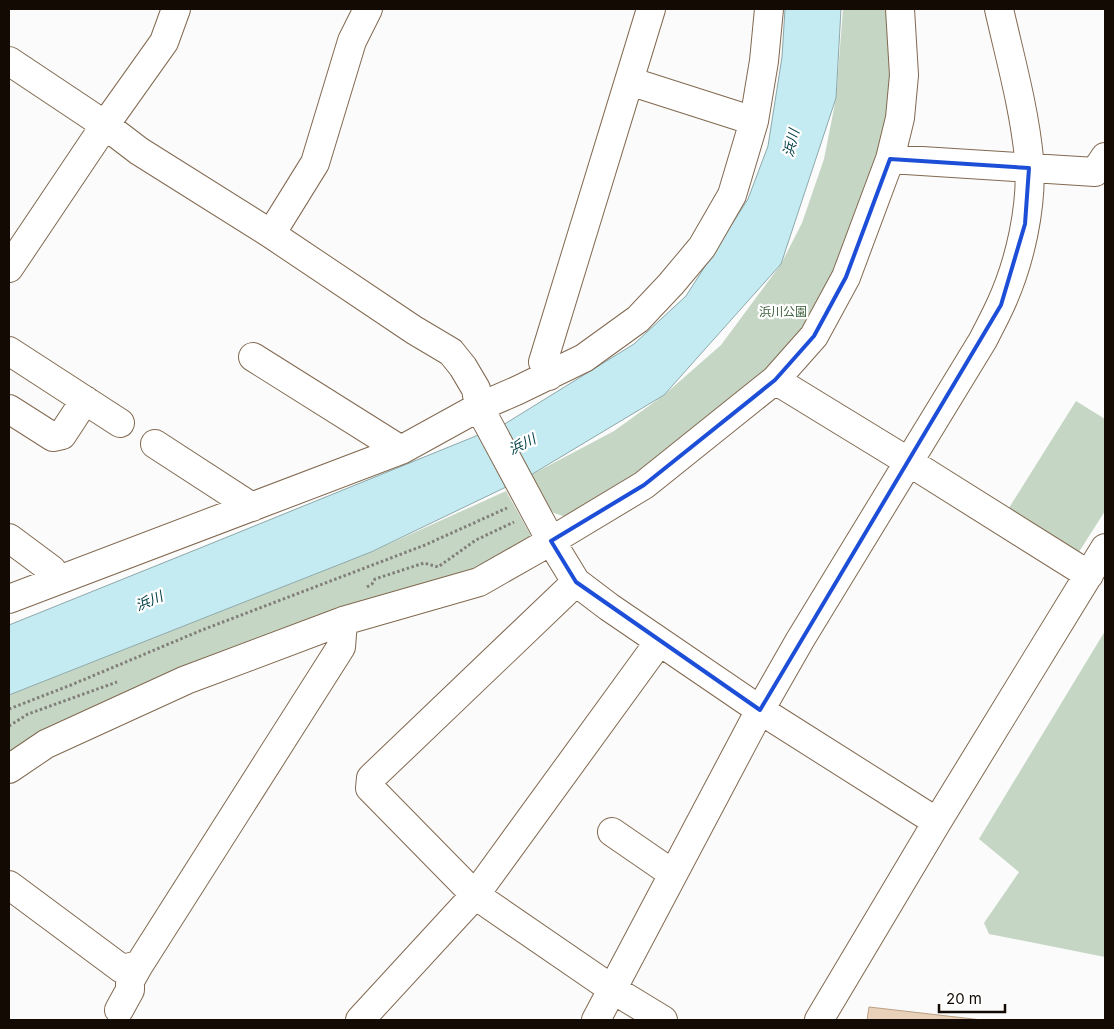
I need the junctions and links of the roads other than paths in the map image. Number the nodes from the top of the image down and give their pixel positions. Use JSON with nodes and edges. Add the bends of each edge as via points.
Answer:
{"nodes":[{"id":1,"x":176,"y":9,"type":"edge"},
{"id":2,"x":368,"y":9,"type":"edge"},
{"id":3,"x":651,"y":9,"type":"edge"},
{"id":4,"x":769,"y":9,"type":"edge"},
{"id":5,"x":900,"y":9,"type":"edge"},
{"id":6,"x":999,"y":9,"type":"edge"},
{"id":7,"x":9,"y":61,"type":"edge"},
{"id":8,"x":629,"y":81,"type":"junction"},
{"id":9,"x":754,"y":120,"type":"junction"},
{"id":10,"x":105,"y":126,"type":"junction"},
{"id":11,"x":890,"y":159,"type":"junction"},
{"id":12,"x":1103,"y":166,"type":"edge"},
{"id":13,"x":1028,"y":168,"type":"junction"},
{"id":14,"x":271,"y":234,"type":"junction"},
{"id":15,"x":9,"y":268,"type":"edge"},
{"id":16,"x":9,"y":351,"type":"edge"},
{"id":17,"x":253,"y":357,"type":"dead end"},
{"id":18,"x":549,"y":376,"type":"junction"},
{"id":19,"x":775,"y":380,"type":"junction"},
{"id":20,"x":85,"y":400,"type":"junction"},
{"id":21,"x":479,"y":407,"type":"junction"},
{"id":22,"x":9,"y":409,"type":"edge"},
{"id":23,"x":120,"y":423,"type":"dead end"},
{"id":24,"x":155,"y":444,"type":"dead end"},
{"id":25,"x":401,"y":450,"type":"junction"},
{"id":26,"x":909,"y":462,"type":"junction"},
{"id":27,"x":252,"y":507,"type":"junction"},
{"id":28,"x":9,"y":538,"type":"edge"},
{"id":29,"x":551,"y":542,"type":"junction"},
{"id":30,"x":1105,"y":548,"type":"edge"},
{"id":31,"x":1089,"y":574,"type":"junction"},
{"id":32,"x":58,"y":580,"type":"junction"},
{"id":33,"x":576,"y":582,"type":"junction"},
{"id":34,"x":9,"y":599,"type":"edge"},
{"id":35,"x":343,"y":621,"type":"junction"},
{"id":36,"x":659,"y":642,"type":"junction"},
{"id":37,"x":760,"y":710,"type":"junction"},
{"id":38,"x":9,"y":769,"type":"edge"},
{"id":39,"x":937,"y":822,"type":"junction"},
{"id":40,"x":612,"y":832,"type":"dead end"},
{"id":41,"x":673,"y":874,"type":"junction"},
{"id":42,"x":9,"y":885,"type":"edge"},
{"id":43,"x":475,"y":895,"type":"junction"},
{"id":44,"x":139,"y":965,"type":"junction"},
{"id":45,"x":612,"y":990,"type":"junction"},
{"id":46,"x":119,"y":1010,"type":"dead end"},
{"id":47,"x":360,"y":1020,"type":"edge"},
{"id":48,"x":596,"y":1020,"type":"edge"},
{"id":49,"x":663,"y":1020,"type":"edge"},
{"id":50,"x":819,"y":1020,"type":"edge"}],
"edges":[{"from":1,"to":10,"type":"street","via":[[164,42]]},
{"from":2,"to":14,"type":"street","via":[[352,41],[315,163]]},
{"from":3,"to":8,"type":"street"},
{"from":4,"to":9,"type":"street"},
{"from":5,"to":11,"type":"street","via":[[904,76],[900,118]]},
{"from":6,"to":13,"type":"street","via":[[1023,117]]},
{"from":7,"to":10,"type":"street"},
{"from":8,"to":9,"type":"street"},
{"from":8,"to":18,"type":"street","via":[[543,362]]},
{"from":9,"to":18,"type":"street","via":[[732,195],[702,247],[638,319],[584,358]]},
{"from":10,"to":14,"type":"street"},
{"from":10,"to":15,"type":"street"},
{"from":11,"to":13,"type":"street"},
{"from":11,"to":19,"type":"street","via":[[846,277],[814,336]]},
{"from":12,"to":13,"type":"street","via":[[1095,172]]},
{"from":13,"to":26,"type":"street","via":[[1026,224],[1001,304],[983,340]]},
{"from":14,"to":21,"type":"street","via":[[451,352],[476,389]]},
{"from":16,"to":20,"type":"street"},
{"from":17,"to":25,"type":"street"},
{"from":18,"to":21,"type":"street"},
{"from":19,"to":26,"type":"street"},
{"from":19,"to":29,"type":"street","via":[[644,486]]},
{"from":20,"to":22,"type":"street","via":[[62,435],[53,437]]},
{"from":20,"to":23,"type":"street"},
{"from":21,"to":25,"type":"street"},
{"from":21,"to":29,"type":"street"},
{"from":24,"to":27,"type":"street"},
{"from":25,"to":27,"type":"street"},
{"from":26,"to":31,"type":"street"},
{"from":26,"to":37,"type":"street"},
{"from":27,"to":32,"type":"street"},
{"from":28,"to":32,"type":"street","via":[[52,570]]},
{"from":29,"to":33,"type":"street"},
{"from":29,"to":35,"type":"street","via":[[479,582]]},
{"from":30,"to":31,"type":"street"},
{"from":31,"to":39,"type":"street"},
{"from":32,"to":34,"type":"street"},
{"from":33,"to":36,"type":"street"},
{"from":33,"to":43,"type":"street","via":[[371,778],[370,788]]},
{"from":35,"to":38,"type":"street","via":[[177,684],[46,744]]},
{"from":35,"to":44,"type":"street","via":[[341,646]]},
{"from":36,"to":37,"type":"street"},
{"from":36,"to":43,"type":"street"},
{"from":37,"to":39,"type":"street"},
{"from":37,"to":41,"type":"street"},
{"from":39,"to":50,"type":"street"},
{"from":40,"to":41,"type":"street"},
{"from":41,"to":45,"type":"street"},
{"from":42,"to":44,"type":"street","via":[[122,969]]},
{"from":43,"to":45,"type":"street"},
{"from":43,"to":47,"type":"street"},
{"from":44,"to":46,"type":"street"},
{"from":45,"to":48,"type":"street"},
{"from":45,"to":49,"type":"street"}]}
